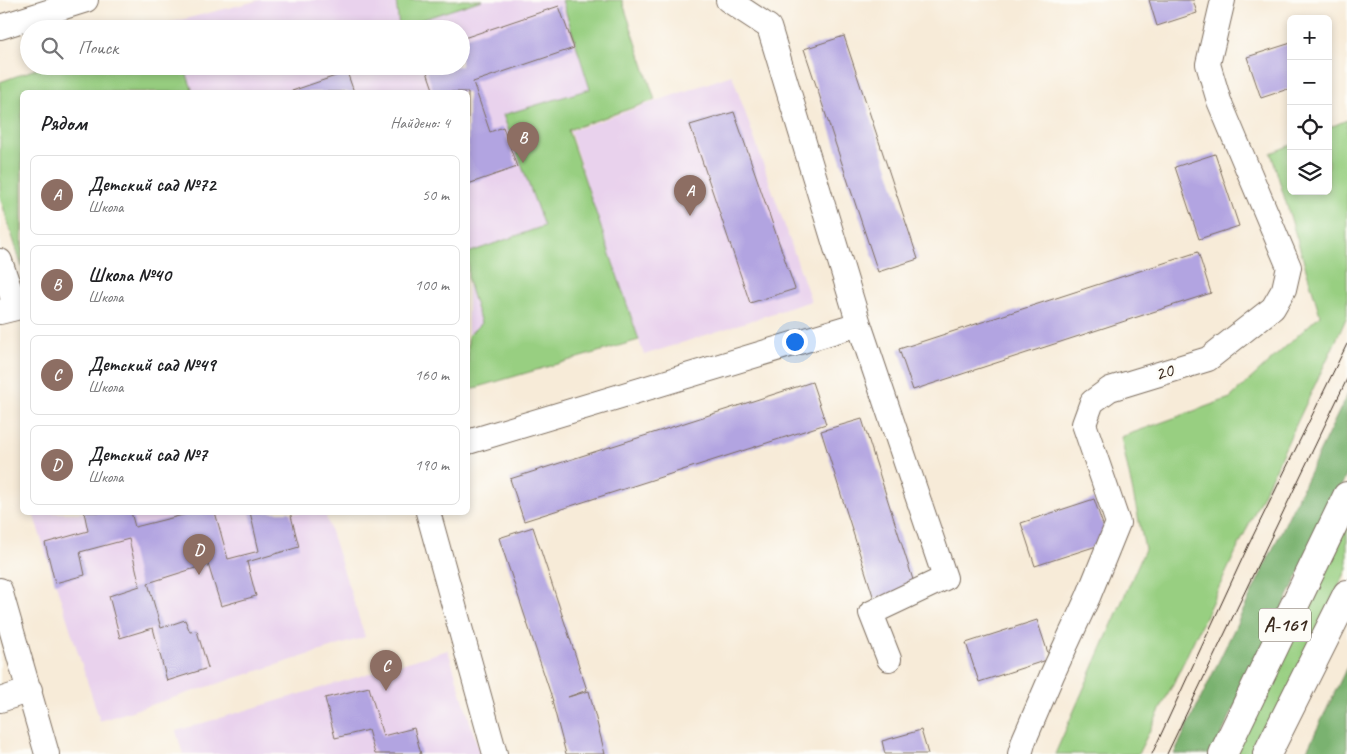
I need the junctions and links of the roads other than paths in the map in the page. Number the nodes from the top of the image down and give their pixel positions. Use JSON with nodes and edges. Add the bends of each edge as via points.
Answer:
{"nodes":[{"id":1,"x":86,"y":0,"type":"edge"},
{"id":2,"x":728,"y":0,"type":"edge"},
{"id":3,"x":1222,"y":0,"type":"edge"},
{"id":4,"x":22,"y":20,"type":"edge"},
{"id":5,"x":20,"y":21,"type":"edge"},
{"id":6,"x":0,"y":27,"type":"edge"},
{"id":7,"x":0,"y":261,"type":"edge"},
{"id":8,"x":13,"y":310,"type":"edge"},
{"id":9,"x":859,"y":324,"type":"junction"},
{"id":10,"x":470,"y":441,"type":"edge"},
{"id":11,"x":1347,"y":496,"type":"edge"},
{"id":12,"x":429,"y":515,"type":"edge"},
{"id":13,"x":0,"y":590,"type":"edge"},
{"id":14,"x":1347,"y":594,"type":"edge"},
{"id":15,"x":889,"y":659,"type":"dead end"},
{"id":16,"x":30,"y":690,"type":"junction"},
{"id":17,"x":0,"y":700,"type":"edge"},
{"id":18,"x":47,"y":754,"type":"edge"},
{"id":19,"x":495,"y":754,"type":"edge"},
{"id":20,"x":1020,"y":754,"type":"edge"},
{"id":21,"x":1223,"y":754,"type":"edge"},
{"id":22,"x":1267,"y":754,"type":"edge"}],
"edges":[{"from":1,"to":4,"type":"street"},
{"from":2,"to":9,"type":"street","via":[[769,27]]},
{"from":3,"to":20,"type":"street","name":"20","via":[[1208,64],[1219,101],[1289,267],[1284,289],[1273,308],[1208,358],[1110,389],[1092,402],[1084,424],[1118,523]]},
{"from":5,"to":6,"type":"street"},
{"from":7,"to":8,"type":"street"},
{"from":9,"to":10,"type":"street"},
{"from":9,"to":15,"type":"street","via":[[944,578],[871,613]]},
{"from":11,"to":21,"type":"highway","number":"А-161"},
{"from":12,"to":19,"type":"street"},
{"from":13,"to":16,"type":"street"},
{"from":14,"to":22,"type":"highway","number":"А-161"},
{"from":16,"to":17,"type":"street"},
{"from":16,"to":18,"type":"street"}]}
